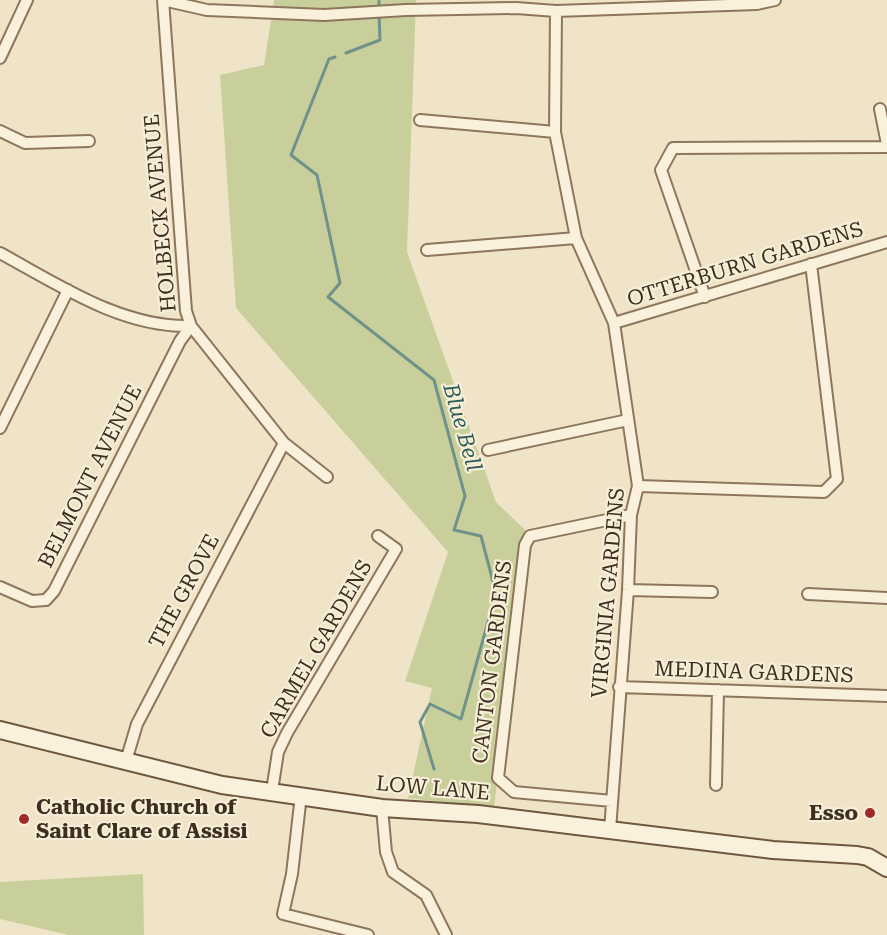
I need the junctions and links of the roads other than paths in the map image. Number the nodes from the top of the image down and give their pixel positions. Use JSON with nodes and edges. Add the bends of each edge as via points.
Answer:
{"nodes":[{"id":1,"x":27,"y":0,"type":"edge"},
{"id":2,"x":163,"y":0,"type":"edge"},
{"id":3,"x":775,"y":0,"type":"edge"},
{"id":4,"x":516,"y":4,"type":"edge"},
{"id":5,"x":208,"y":5,"type":"edge"},
{"id":6,"x":556,"y":11,"type":"junction"},
{"id":7,"x":0,"y":58,"type":"edge"},
{"id":8,"x":880,"y":109,"type":"dead end"},
{"id":9,"x":420,"y":120,"type":"dead end"},
{"id":10,"x":0,"y":131,"type":"edge"},
{"id":11,"x":555,"y":132,"type":"junction"},
{"id":12,"x":89,"y":141,"type":"dead end"},
{"id":13,"x":887,"y":146,"type":"edge"},
{"id":14,"x":576,"y":238,"type":"junction"},
{"id":15,"x":887,"y":242,"type":"edge"},
{"id":16,"x":427,"y":250,"type":"dead end"},
{"id":17,"x":0,"y":253,"type":"edge"},
{"id":18,"x":812,"y":264,"type":"junction"},
{"id":19,"x":68,"y":290,"type":"junction"},
{"id":20,"x":705,"y":297,"type":"junction"},
{"id":21,"x":614,"y":323,"type":"junction"},
{"id":22,"x":191,"y":327,"type":"junction"},
{"id":23,"x":628,"y":420,"type":"junction"},
{"id":24,"x":0,"y":428,"type":"edge"},
{"id":25,"x":284,"y":443,"type":"junction"},
{"id":26,"x":488,"y":450,"type":"dead end"},
{"id":27,"x":327,"y":477,"type":"dead end"},
{"id":28,"x":638,"y":486,"type":"junction"},
{"id":29,"x":631,"y":515,"type":"junction"},
{"id":30,"x":378,"y":536,"type":"dead end"},
{"id":31,"x":0,"y":587,"type":"edge"},
{"id":32,"x":628,"y":590,"type":"junction"},
{"id":33,"x":712,"y":592,"type":"dead end"},
{"id":34,"x":808,"y":594,"type":"dead end"},
{"id":35,"x":887,"y":598,"type":"edge"},
{"id":36,"x":619,"y":687,"type":"junction"},
{"id":37,"x":718,"y":690,"type":"junction"},
{"id":38,"x":887,"y":696,"type":"edge"},
{"id":39,"x":0,"y":730,"type":"edge"},
{"id":40,"x":126,"y":761,"type":"junction"},
{"id":41,"x":716,"y":785,"type":"dead end"},
{"id":42,"x":272,"y":791,"type":"junction"},
{"id":43,"x":301,"y":795,"type":"junction"},
{"id":44,"x":612,"y":801,"type":"junction"},
{"id":45,"x":382,"y":808,"type":"junction"},
{"id":46,"x":610,"y":830,"type":"junction"},
{"id":47,"x":887,"y":855,"type":"edge"},
{"id":48,"x":868,"y":858,"type":"junction"},
{"id":49,"x":887,"y":868,"type":"edge"},
{"id":50,"x":368,"y":935,"type":"edge"},
{"id":51,"x":446,"y":935,"type":"edge"}],
"edges":[{"from":1,"to":7,"type":"street"},
{"from":2,"to":5,"type":"street"},
{"from":2,"to":22,"type":"street","name":"HOLBECK AVENUE","via":[[186,311]]},
{"from":3,"to":6,"type":"street","via":[[757,4]]},
{"from":4,"to":5,"type":"street","via":[[324,15]]},
{"from":4,"to":6,"type":"street"},
{"from":6,"to":11,"type":"street","name":"VIRGINIA GARDENS"},
{"from":8,"to":13,"type":"street"},
{"from":9,"to":11,"type":"street"},
{"from":10,"to":12,"type":"street","via":[[25,143]]},
{"from":11,"to":14,"type":"street","name":"VIRGINIA GARDENS"},
{"from":13,"to":20,"type":"street","via":[[673,148],[662,170]]},
{"from":14,"to":16,"type":"street"},
{"from":14,"to":21,"type":"street","name":"VIRGINIA GARDENS"},
{"from":15,"to":18,"type":"street","name":"OTTERBURN GARDENS"},
{"from":17,"to":19,"type":"street"},
{"from":18,"to":20,"type":"street","name":"OTTERBURN GARDENS"},
{"from":18,"to":28,"type":"street","via":[[837,479],[824,492]]},
{"from":19,"to":22,"type":"street","via":[[124,316],[171,327]]},
{"from":19,"to":24,"type":"street"},
{"from":20,"to":21,"type":"street","name":"OTTERBURN GARDENS"},
{"from":21,"to":23,"type":"street","name":"VIRGINIA GARDENS"},
{"from":22,"to":25,"type":"street","name":"HOLBECK AVENUE"},
{"from":22,"to":31,"type":"street","name":"BELMONT AVENUE","via":[[180,341],[54,591],[46,600],[32,601]]},
{"from":23,"to":26,"type":"street"},
{"from":23,"to":28,"type":"street","name":"VIRGINIA GARDENS"},
{"from":25,"to":27,"type":"street","name":"HOLBECK AVENUE"},
{"from":25,"to":40,"type":"street","name":"THE GROVE","via":[[137,724]]},
{"from":28,"to":29,"type":"street","name":"VIRGINIA GARDENS"},
{"from":29,"to":32,"type":"street","name":"VIRGINIA GARDENS"},
{"from":29,"to":44,"type":"street","name":"CANTON GARDENS","via":[[530,536],[525,545],[498,778],[514,792]]},
{"from":30,"to":42,"type":"street","name":"CARMEL GARDENS","via":[[396,549],[287,733],[278,752]]},
{"from":32,"to":33,"type":"street"},
{"from":32,"to":36,"type":"street","name":"VIRGINIA GARDENS"},
{"from":34,"to":35,"type":"street"},
{"from":36,"to":37,"type":"street","name":"MEDINA GARDENS"},
{"from":36,"to":44,"type":"street","name":"VIRGINIA GARDENS"},
{"from":37,"to":38,"type":"street","name":"MEDINA GARDENS"},
{"from":37,"to":41,"type":"street"},
{"from":39,"to":40,"type":"main road","name":"LOW LANE"},
{"from":40,"to":42,"type":"main road","name":"LOW LANE","via":[[222,785]]},
{"from":42,"to":43,"type":"main road","name":"LOW LANE"},
{"from":43,"to":45,"type":"main road","name":"LOW LANE"},
{"from":43,"to":50,"type":"street","via":[[283,914]]},
{"from":44,"to":46,"type":"street","name":"VIRGINIA GARDENS"},
{"from":45,"to":46,"type":"main road","name":"LOW LANE","via":[[478,814]]},
{"from":45,"to":51,"type":"street","via":[[384,842],[393,872],[426,895]]},
{"from":46,"to":48,"type":"main road","name":"LOW LANE"},
{"from":47,"to":48,"type":"main road","name":"LOW LANE"},
{"from":48,"to":49,"type":"main road","name":"LOW LANE"}]}
